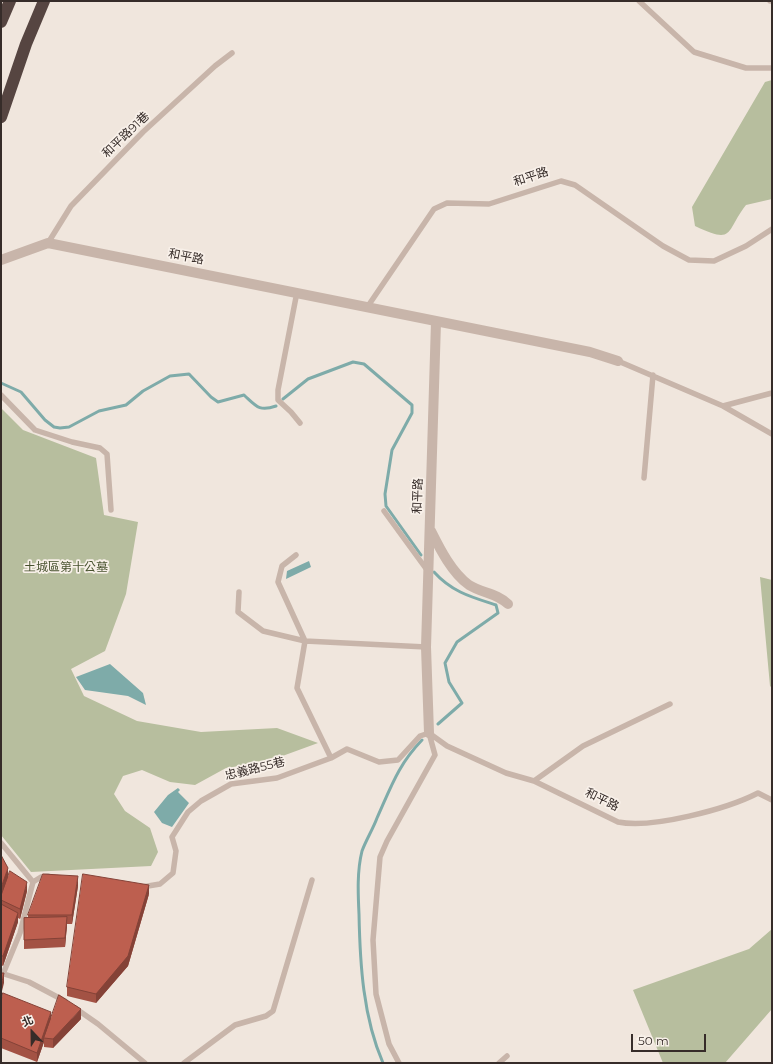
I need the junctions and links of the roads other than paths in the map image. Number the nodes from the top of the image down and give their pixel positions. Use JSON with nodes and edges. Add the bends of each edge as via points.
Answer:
{"nodes":[{"id":1,"x":10,"y":1,"type":"edge"},
{"id":2,"x":44,"y":1,"type":"edge"},
{"id":3,"x":640,"y":1,"type":"edge"},
{"id":4,"x":1,"y":22,"type":"edge"},
{"id":5,"x":232,"y":53,"type":"dead end"},
{"id":6,"x":772,"y":68,"type":"edge"},
{"id":7,"x":1,"y":117,"type":"edge"},
{"id":8,"x":772,"y":228,"type":"edge"},
{"id":9,"x":48,"y":244,"type":"junction"},
{"id":10,"x":1,"y":260,"type":"edge"},
{"id":11,"x":297,"y":292,"type":"junction"},
{"id":12,"x":368,"y":306,"type":"junction"},
{"id":13,"x":436,"y":322,"type":"junction"},
{"id":14,"x":618,"y":361,"type":"joint"},
{"id":15,"x":653,"y":375,"type":"junction"},
{"id":16,"x":772,"y":393,"type":"edge"},
{"id":17,"x":1,"y":395,"type":"edge"},
{"id":18,"x":723,"y":406,"type":"junction"},
{"id":19,"x":300,"y":423,"type":"dead end"},
{"id":20,"x":772,"y":434,"type":"edge"},
{"id":21,"x":644,"y":478,"type":"dead end"},
{"id":22,"x":111,"y":510,"type":"dead end"},
{"id":23,"x":384,"y":511,"type":"dead end"},
{"id":24,"x":430,"y":529,"type":"junction"},
{"id":25,"x":296,"y":555,"type":"dead end"},
{"id":26,"x":428,"y":570,"type":"junction"},
{"id":27,"x":239,"y":592,"type":"dead end"},
{"id":28,"x":508,"y":604,"type":"dead end"},
{"id":29,"x":305,"y":641,"type":"junction"},
{"id":30,"x":426,"y":646,"type":"junction"},
{"id":31,"x":670,"y":704,"type":"dead end"},
{"id":32,"x":429,"y":733,"type":"junction"},
{"id":33,"x":331,"y":758,"type":"junction"},
{"id":34,"x":534,"y":781,"type":"junction"},
{"id":35,"x":772,"y":800,"type":"edge"},
{"id":36,"x":1,"y":843,"type":"edge"},
{"id":37,"x":56,"y":877,"type":"edge"},
{"id":38,"x":312,"y":880,"type":"dead end"},
{"id":39,"x":33,"y":882,"type":"junction"},
{"id":40,"x":138,"y":888,"type":"edge"},
{"id":41,"x":2,"y":974,"type":"edge"},
{"id":42,"x":507,"y":1056,"type":"dead end"},
{"id":43,"x":146,"y":1063,"type":"edge"},
{"id":44,"x":184,"y":1063,"type":"edge"},
{"id":45,"x":399,"y":1063,"type":"edge"},
{"id":46,"x":499,"y":1063,"type":"edge"}],
"edges":[{"from":1,"to":4,"type":"highway"},
{"from":2,"to":7,"type":"highway"},
{"from":3,"to":6,"type":"lane","via":[[694,52],[746,68]]},
{"from":5,"to":9,"type":"lane","name":"和平路91巷","via":[[143,132],[71,206]]},
{"from":8,"to":12,"type":"lane","name":"和平路","via":[[746,246],[714,261],[689,260],[663,246],[575,185],[561,181],[489,204],[448,204],[434,210]]},
{"from":9,"to":10,"type":"street","name":"和平路"},
{"from":9,"to":11,"type":"street","name":"和平路"},
{"from":11,"to":12,"type":"street","name":"和平路"},
{"from":11,"to":19,"type":"lane","via":[[278,400]]},
{"from":12,"to":13,"type":"street","name":"和平路"},
{"from":13,"to":14,"type":"street","name":"和平路","via":[[590,352]]},
{"from":13,"to":24,"type":"street","name":"和平路"},
{"from":14,"to":15,"type":"lane","name":"和平路"},
{"from":15,"to":18,"type":"lane","name":"和平路"},
{"from":15,"to":21,"type":"lane"},
{"from":16,"to":18,"type":"lane"},
{"from":17,"to":22,"type":"lane","via":[[35,430],[100,448],[107,454]]},
{"from":18,"to":20,"type":"lane","name":"和平路"},
{"from":23,"to":26,"type":"lane"},
{"from":24,"to":26,"type":"street","name":"和平路"},
{"from":24,"to":28,"type":"street","via":[[459,575],[470,585],[502,598]]},
{"from":25,"to":29,"type":"lane","via":[[282,566],[278,582]]},
{"from":26,"to":30,"type":"street","name":"和平路"},
{"from":27,"to":29,"type":"lane","via":[[238,612],[263,631]]},
{"from":29,"to":30,"type":"lane"},
{"from":29,"to":33,"type":"lane","via":[[297,688]]},
{"from":30,"to":32,"type":"street","name":"和平路"},
{"from":31,"to":34,"type":"lane","via":[[583,746]]},
{"from":32,"to":33,"type":"lane","via":[[420,736],[398,760],[378,762],[347,749]]},
{"from":32,"to":34,"type":"lane","name":"和平路","via":[[447,746],[506,773]]},
{"from":32,"to":45,"type":"lane","name":"和平路","via":[[435,755],[387,841],[380,858],[377,890],[373,940],[376,994],[388,1044]]},
{"from":33,"to":40,"type":"lane","name":"忠義路55巷","via":[[277,778],[230,784],[200,801],[188,812],[172,837],[176,851],[173,873],[160,884]]},
{"from":34,"to":35,"type":"lane","name":"和平路","via":[[618,822],[632,825],[706,811],[758,794]]},
{"from":36,"to":39,"type":"lane"},
{"from":37,"to":39,"type":"lane","via":[[41,877]]},
{"from":38,"to":44,"type":"lane","via":[[273,1011],[266,1016],[235,1025]]},
{"from":39,"to":41,"type":"lane","via":[[20,933]]},
{"from":41,"to":43,"type":"lane","via":[[29,982],[66,1001]]},
{"from":42,"to":46,"type":"lane"}]}
